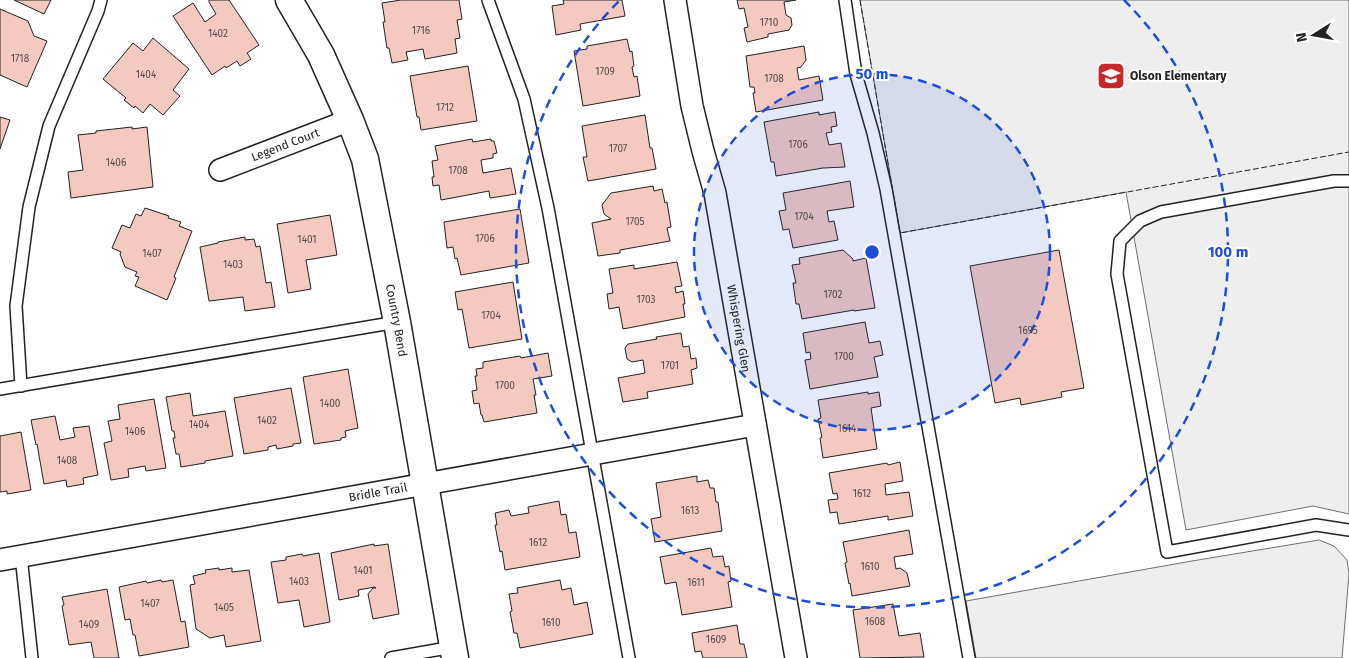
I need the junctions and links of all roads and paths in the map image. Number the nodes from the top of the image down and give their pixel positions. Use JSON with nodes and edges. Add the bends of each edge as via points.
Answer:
{"nodes":[{"id":1,"x":101,"y":0,"type":"edge"},
{"id":2,"x":289,"y":0,"type":"edge"},
{"id":3,"x":488,"y":0,"type":"edge"},
{"id":4,"x":674,"y":0,"type":"edge"},
{"id":5,"x":845,"y":0,"type":"edge"},
{"id":6,"x":350,"y":120,"type":"junction"},
{"id":7,"x":220,"y":170,"type":"dead end"},
{"id":8,"x":1349,"y":181,"type":"edge"},
{"id":9,"x":397,"y":322,"type":"junction"},
{"id":10,"x":21,"y":386,"type":"junction"},
{"id":11,"x":0,"y":389,"type":"edge"},
{"id":12,"x":755,"y":425,"type":"junction"},
{"id":13,"x":593,"y":454,"type":"junction"},
{"id":14,"x":425,"y":484,"type":"junction"},
{"id":15,"x":1349,"y":530,"type":"edge"},
{"id":16,"x":21,"y":556,"type":"junction"},
{"id":17,"x":0,"y":560,"type":"edge"},
{"id":18,"x":454,"y":653,"type":"edge"},
{"id":19,"x":32,"y":658,"type":"edge"},
{"id":20,"x":391,"y":658,"type":"edge"},
{"id":21,"x":629,"y":658,"type":"edge"},
{"id":22,"x":796,"y":658,"type":"edge"},
{"id":23,"x":969,"y":658,"type":"edge"}],
"edges":[{"from":1,"to":10,"type":"lane","via":[[49,126],[29,207],[16,306]]},
{"from":2,"to":6,"type":"street","name":"Country Bend","via":[[321,55]]},
{"from":3,"to":13,"type":"lane","via":[[524,99],[548,208]]},
{"from":4,"to":12,"type":"street","name":"Whispering Glen","via":[[692,106],[715,193]]},
{"from":5,"to":23,"type":"lane","via":[[856,74],[886,189]]},
{"from":6,"to":7,"type":"street","name":"Legend Court"},
{"from":6,"to":9,"type":"street","name":"Country Bend","via":[[365,159]]},
{"from":8,"to":15,"type":"lane","via":[[1161,212],[1140,221],[1120,241],[1117,274],[1167,552],[1316,525]]},
{"from":9,"to":10,"type":"lane"},
{"from":9,"to":14,"type":"street","name":"Country Bend"},
{"from":10,"to":11,"type":"lane"},
{"from":12,"to":13,"type":"street","name":"Bridle Trail"},
{"from":12,"to":22,"type":"street","name":"Whispering Glen"},
{"from":13,"to":14,"type":"street","name":"Bridle Trail"},
{"from":13,"to":21,"type":"lane"},
{"from":14,"to":16,"type":"street","name":"Bridle Trail"},
{"from":14,"to":18,"type":"street","name":"Country Bend"},
{"from":16,"to":17,"type":"street","name":"Bridle Trail"},
{"from":16,"to":19,"type":"lane"},
{"from":18,"to":20,"type":"lane"}]}
